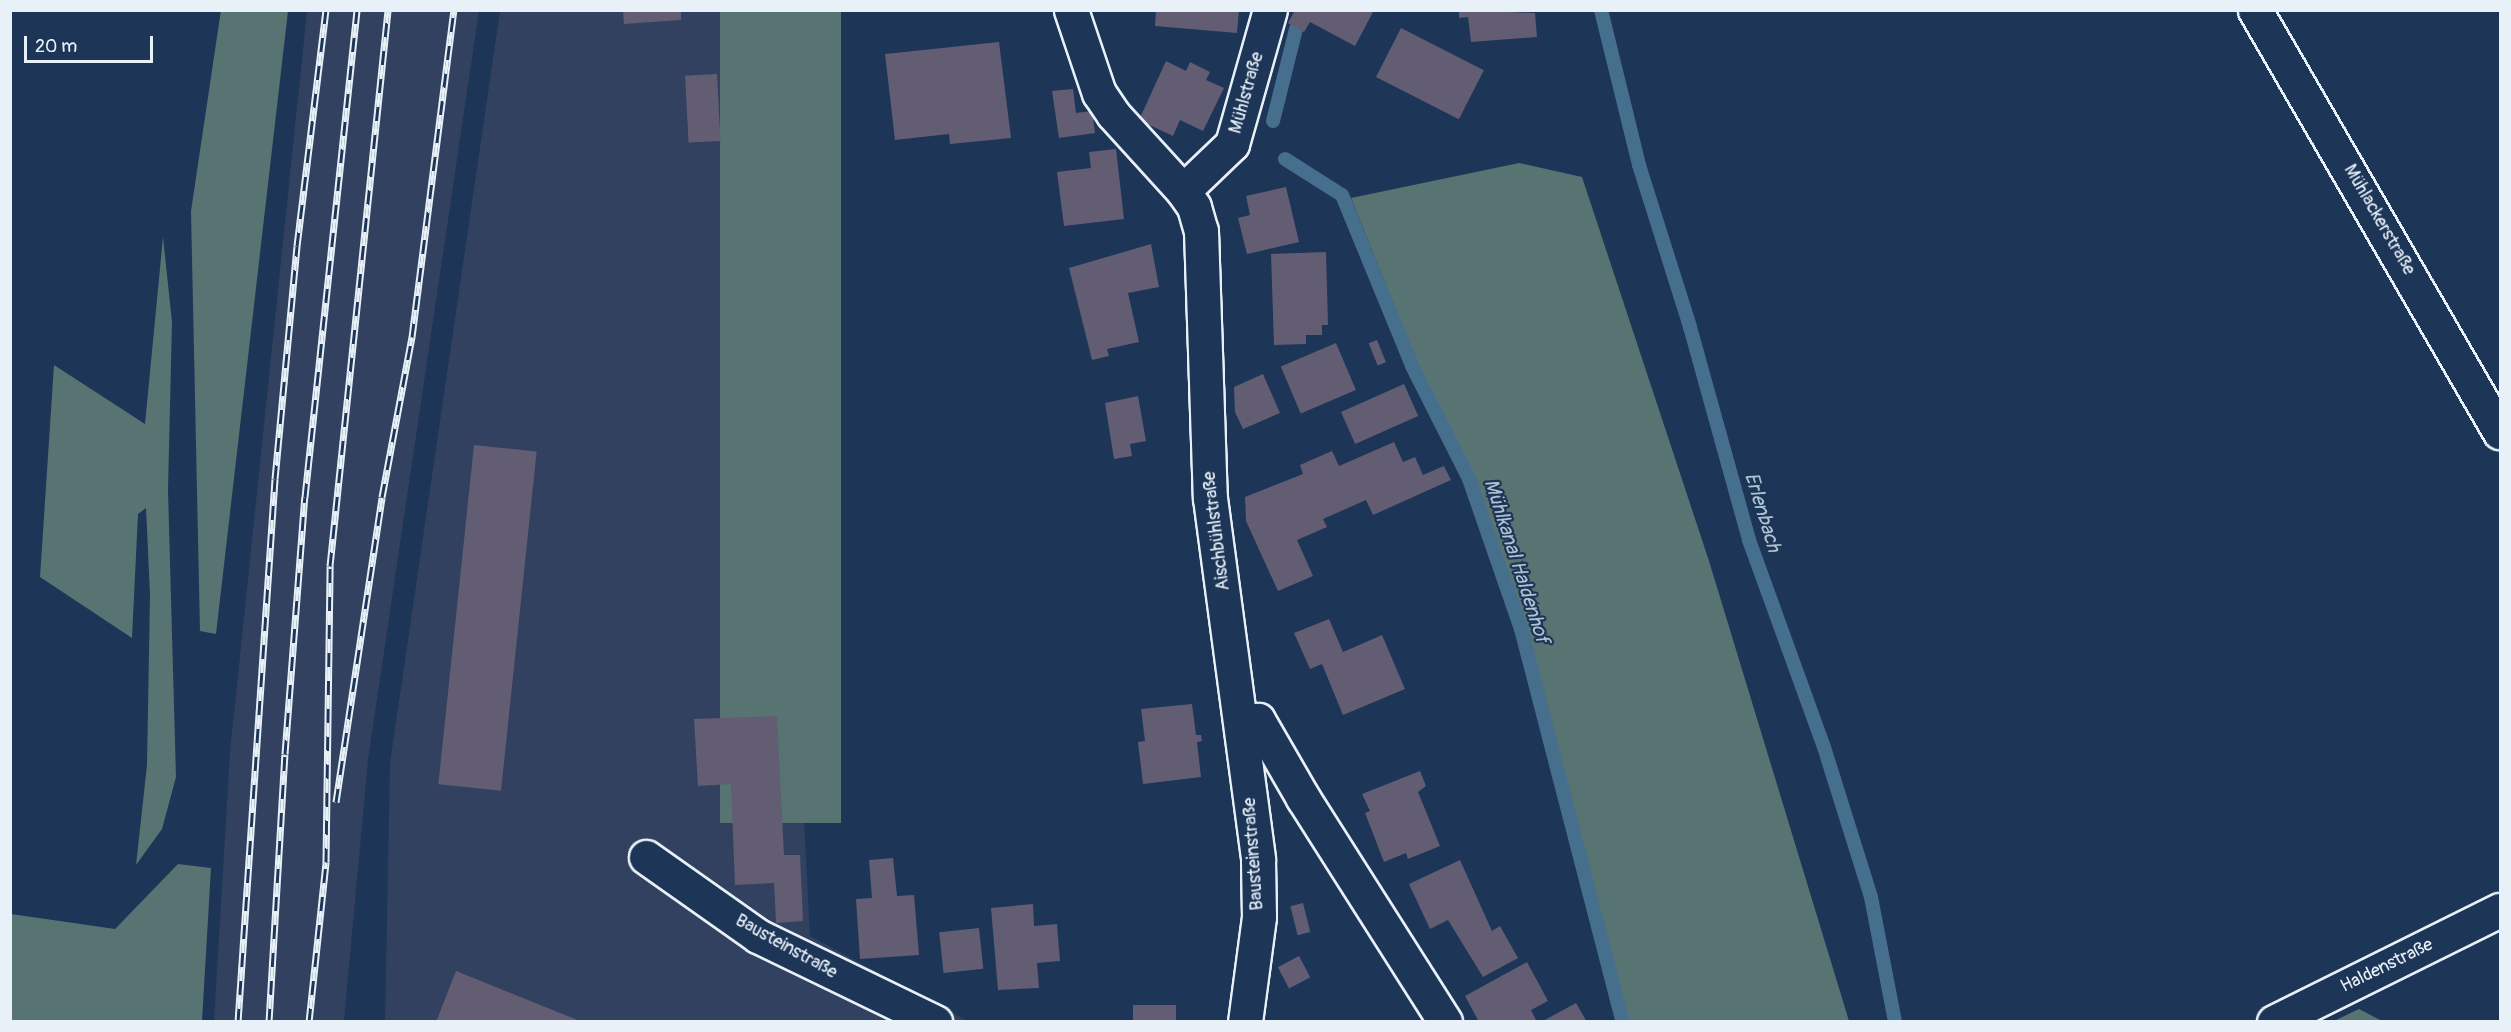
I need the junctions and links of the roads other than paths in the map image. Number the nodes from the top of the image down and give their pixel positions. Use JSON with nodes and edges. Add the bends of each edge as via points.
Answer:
{"nodes":[{"id":1,"x":1071,"y":10,"type":"edge"},
{"id":2,"x":1270,"y":10,"type":"edge"},
{"id":3,"x":2255,"y":10,"type":"edge"},
{"id":4,"x":1183,"y":191,"type":"junction"},
{"id":5,"x":2500,"y":432,"type":"edge"},
{"id":6,"x":1243,"y":721,"type":"junction"},
{"id":7,"x":646,"y":857,"type":"dead end"},
{"id":8,"x":2500,"y":910,"type":"edge"},
{"id":9,"x":935,"y":1022,"type":"edge"},
{"id":10,"x":1245,"y":1022,"type":"edge"},
{"id":11,"x":1445,"y":1022,"type":"edge"},
{"id":12,"x":2274,"y":1022,"type":"edge"}],
"edges":[{"from":1,"to":4,"type":"street","name":"Aischbühlstraße","via":[[1099,93],[1113,114]]},
{"from":2,"to":4,"type":"street","name":"Mühlstraße","via":[[1232,144]]},
{"from":3,"to":5,"type":"street","name":"Mühlackerstraße"},
{"from":4,"to":6,"type":"street","name":"Aischbühlstraße","via":[[1194,207],[1202,231],[1210,498]]},
{"from":6,"to":10,"type":"street","name":"Bausteinstraße","via":[[1258,860],[1259,917]]},
{"from":6,"to":11,"type":"street","via":[[1258,720]]},
{"from":7,"to":9,"type":"street","name":"Bausteinstraße","via":[[758,936]]},
{"from":8,"to":12,"type":"street","name":"Haldenstraße"}]}
